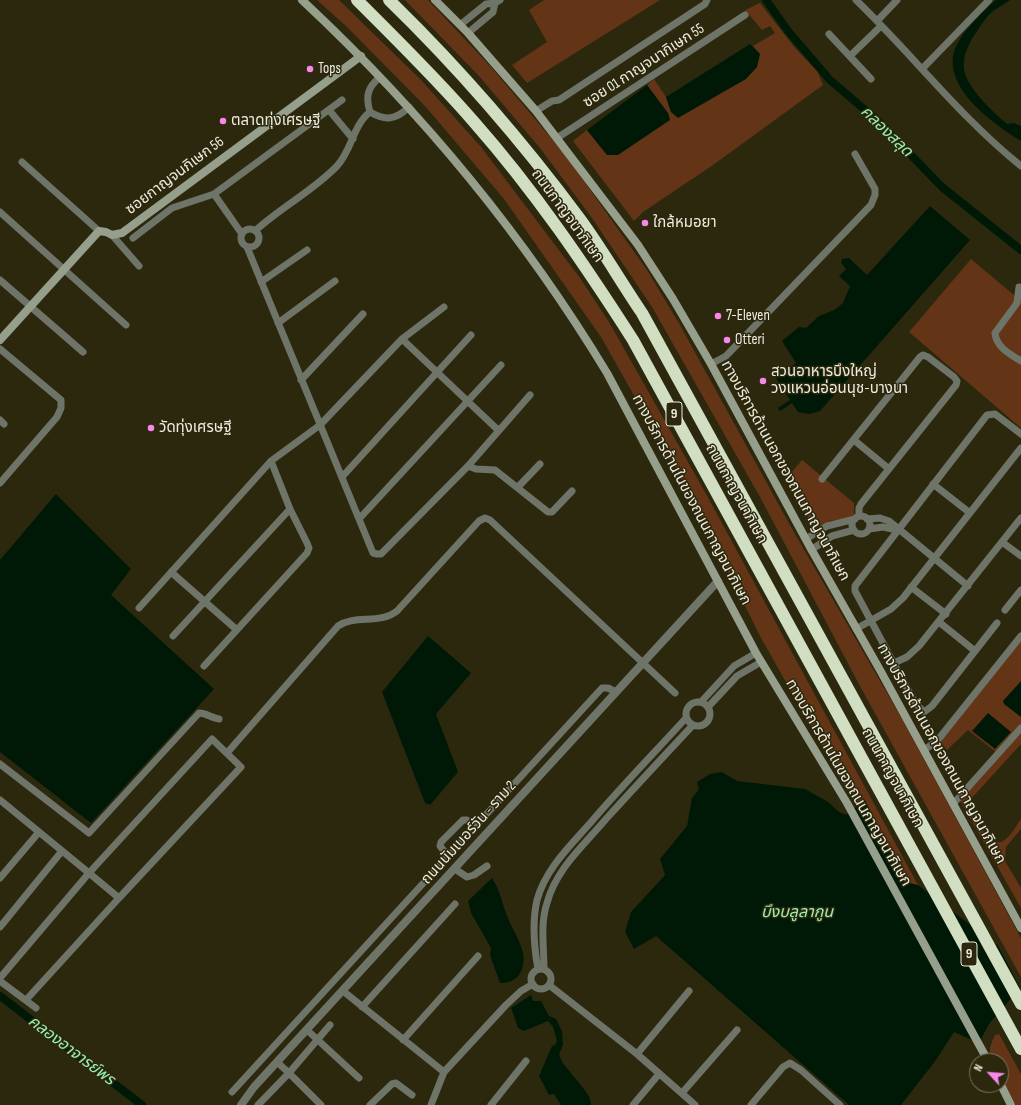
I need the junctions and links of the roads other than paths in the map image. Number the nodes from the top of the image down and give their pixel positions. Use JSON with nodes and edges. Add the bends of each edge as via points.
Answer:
{"nodes":[{"id":1,"x":302,"y":0,"type":"edge"},
{"id":2,"x":357,"y":0,"type":"edge"},
{"id":3,"x":389,"y":0,"type":"edge"},
{"id":4,"x":435,"y":0,"type":"edge"},
{"id":5,"x":707,"y":0,"type":"edge"},
{"id":6,"x":856,"y":0,"type":"edge"},
{"id":7,"x":897,"y":0,"type":"edge"},
{"id":8,"x":989,"y":0,"type":"edge"},
{"id":9,"x":497,"y":2,"type":"edge"},
{"id":10,"x":745,"y":15,"type":"dead end"},
{"id":11,"x":879,"y":23,"type":"junction"},
{"id":12,"x":460,"y":25,"type":"junction"},
{"id":13,"x":468,"y":33,"type":"junction"},
{"id":14,"x":829,"y":34,"type":"dead end"},
{"id":15,"x":360,"y":56,"type":"junction"},
{"id":16,"x":850,"y":56,"type":"junction"},
{"id":17,"x":922,"y":69,"type":"junction"},
{"id":18,"x":380,"y":77,"type":"junction"},
{"id":19,"x":871,"y":79,"type":"dead end"},
{"id":20,"x":342,"y":100,"type":"dead end"},
{"id":21,"x":409,"y":107,"type":"junction"},
{"id":22,"x":329,"y":110,"type":"junction"},
{"id":23,"x":536,"y":111,"type":"junction"},
{"id":24,"x":370,"y":112,"type":"junction"},
{"id":25,"x":557,"y":138,"type":"junction"},
{"id":26,"x":353,"y":140,"type":"junction"},
{"id":27,"x":855,"y":154,"type":"dead end"},
{"id":28,"x":22,"y":162,"type":"dead end"},
{"id":29,"x":1021,"y":166,"type":"edge"},
{"id":30,"x":214,"y":194,"type":"junction"},
{"id":31,"x":0,"y":212,"type":"edge"},
{"id":32,"x":99,"y":231,"type":"junction"},
{"id":33,"x":256,"y":231,"type":"junction"},
{"id":34,"x":242,"y":234,"type":"junction"},
{"id":35,"x":112,"y":235,"type":"junction"},
{"id":36,"x":133,"y":238,"type":"dead end"},
{"id":37,"x":247,"y":247,"type":"junction"},
{"id":38,"x":307,"y":250,"type":"dead end"},
{"id":39,"x":139,"y":266,"type":"dead end"},
{"id":40,"x":64,"y":268,"type":"junction"},
{"id":41,"x":0,"y":280,"type":"edge"},
{"id":42,"x":335,"y":281,"type":"dead end"},
{"id":43,"x":261,"y":282,"type":"junction"},
{"id":44,"x":1019,"y":287,"type":"dead end"},
{"id":45,"x":30,"y":306,"type":"junction"},
{"id":46,"x":444,"y":307,"type":"dead end"},
{"id":47,"x":363,"y":314,"type":"dead end"},
{"id":48,"x":278,"y":323,"type":"junction"},
{"id":49,"x":126,"y":325,"type":"dead end"},
{"id":50,"x":471,"y":335,"type":"dead end"},
{"id":51,"x":402,"y":339,"type":"junction"},
{"id":52,"x":0,"y":340,"type":"edge"},
{"id":53,"x":0,"y":349,"type":"edge"},
{"id":54,"x":83,"y":352,"type":"dead end"},
{"id":55,"x":1021,"y":361,"type":"edge"},
{"id":56,"x":711,"y":364,"type":"junction"},
{"id":57,"x":501,"y":365,"type":"dead end"},
{"id":58,"x":437,"y":373,"type":"junction"},
{"id":59,"x":301,"y":380,"type":"junction"},
{"id":60,"x":530,"y":396,"type":"dead end"},
{"id":61,"x":468,"y":402,"type":"junction"},
{"id":62,"x":320,"y":425,"type":"junction"},
{"id":63,"x":498,"y":430,"type":"junction"},
{"id":64,"x":1021,"y":434,"type":"edge"},
{"id":65,"x":854,"y":440,"type":"junction"},
{"id":66,"x":1021,"y":448,"type":"edge"},
{"id":67,"x":271,"y":461,"type":"junction"},
{"id":68,"x":540,"y":464,"type":"dead end"},
{"id":69,"x":468,"y":466,"type":"junction"},
{"id":70,"x":889,"y":469,"type":"junction"},
{"id":71,"x":342,"y":476,"type":"junction"},
{"id":72,"x":822,"y":479,"type":"dead end"},
{"id":73,"x":0,"y":483,"type":"edge"},
{"id":74,"x":933,"y":484,"type":"junction"},
{"id":75,"x":518,"y":487,"type":"junction"},
{"id":76,"x":572,"y":491,"type":"dead end"},
{"id":77,"x":290,"y":509,"type":"junction"},
{"id":78,"x":970,"y":513,"type":"junction"},
{"id":79,"x":857,"y":518,"type":"junction"},
{"id":80,"x":1021,"y":518,"type":"edge"},
{"id":81,"x":359,"y":519,"type":"junction"},
{"id":82,"x":867,"y":519,"type":"junction"},
{"id":83,"x":869,"y":529,"type":"junction"},
{"id":84,"x":854,"y":530,"type":"junction"},
{"id":85,"x":898,"y":530,"type":"junction"},
{"id":86,"x":806,"y":539,"type":"junction"},
{"id":87,"x":1002,"y":542,"type":"junction"},
{"id":88,"x":811,"y":550,"type":"junction"},
{"id":89,"x":1021,"y":556,"type":"edge"},
{"id":90,"x":934,"y":559,"type":"junction"},
{"id":91,"x":171,"y":572,"type":"junction"},
{"id":92,"x":718,"y":581,"type":"junction"},
{"id":93,"x":968,"y":586,"type":"junction"},
{"id":94,"x":911,"y":587,"type":"junction"},
{"id":95,"x":1021,"y":590,"type":"edge"},
{"id":96,"x":204,"y":602,"type":"junction"},
{"id":97,"x":139,"y":608,"type":"dead end"},
{"id":98,"x":1005,"y":610,"type":"dead end"},
{"id":99,"x":946,"y":614,"type":"junction"},
{"id":100,"x":872,"y":621,"type":"junction"},
{"id":101,"x":939,"y":622,"type":"junction"},
{"id":102,"x":997,"y":623,"type":"dead end"},
{"id":103,"x":856,"y":629,"type":"junction"},
{"id":104,"x":237,"y":630,"type":"junction"},
{"id":105,"x":173,"y":636,"type":"dead end"},
{"id":106,"x":1021,"y":636,"type":"edge"},
{"id":107,"x":975,"y":651,"type":"junction"},
{"id":108,"x":756,"y":654,"type":"junction"},
{"id":109,"x":761,"y":662,"type":"junction"},
{"id":110,"x":894,"y":663,"type":"junction"},
{"id":111,"x":642,"y":664,"type":"junction"},
{"id":112,"x":204,"y":666,"type":"dead end"},
{"id":113,"x":616,"y":692,"type":"junction"},
{"id":114,"x":675,"y":693,"type":"dead end"},
{"id":115,"x":701,"y":702,"type":"junction"},
{"id":116,"x":708,"y":707,"type":"junction"},
{"id":117,"x":686,"y":718,"type":"junction"},
{"id":118,"x":219,"y":720,"type":"dead end"},
{"id":119,"x":693,"y":725,"type":"junction"},
{"id":120,"x":1021,"y":728,"type":"edge"},
{"id":121,"x":924,"y":750,"type":"junction"},
{"id":122,"x":227,"y":753,"type":"junction"},
{"id":123,"x":541,"y":755,"type":"junction"},
{"id":124,"x":551,"y":763,"type":"junction"},
{"id":125,"x":0,"y":764,"type":"edge"},
{"id":126,"x":0,"y":800,"type":"edge"},
{"id":127,"x":953,"y":804,"type":"junction"},
{"id":128,"x":478,"y":824,"type":"junction"},
{"id":129,"x":490,"y":830,"type":"junction"},
{"id":130,"x":38,"y":832,"type":"junction"},
{"id":131,"x":62,"y":851,"type":"junction"},
{"id":132,"x":448,"y":856,"type":"junction"},
{"id":133,"x":487,"y":866,"type":"dead end"},
{"id":134,"x":455,"y":869,"type":"junction"},
{"id":135,"x":90,"y":873,"type":"junction"},
{"id":136,"x":0,"y":878,"type":"edge"},
{"id":137,"x":119,"y":898,"type":"junction"},
{"id":138,"x":454,"y":904,"type":"dead end"},
{"id":139,"x":0,"y":927,"type":"edge"},
{"id":140,"x":1021,"y":928,"type":"edge"},
{"id":141,"x":379,"y":932,"type":"junction"},
{"id":142,"x":389,"y":941,"type":"junction"},
{"id":143,"x":478,"y":956,"type":"dead end"},
{"id":144,"x":541,"y":969,"type":"junction"},
{"id":145,"x":0,"y":978,"type":"edge"},
{"id":146,"x":0,"y":981,"type":"edge"},
{"id":147,"x":533,"y":984,"type":"junction"},
{"id":148,"x":549,"y":985,"type":"junction"},
{"id":149,"x":343,"y":991,"type":"junction"},
{"id":150,"x":689,"y":992,"type":"dead end"},
{"id":151,"x":26,"y":1000,"type":"junction"},
{"id":152,"x":1021,"y":1004,"type":"edge"},
{"id":153,"x":311,"y":1006,"type":"junction"},
{"id":154,"x":362,"y":1007,"type":"junction"},
{"id":155,"x":36,"y":1008,"type":"dead end"},
{"id":156,"x":321,"y":1015,"type":"junction"},
{"id":157,"x":330,"y":1025,"type":"dead end"},
{"id":158,"x":308,"y":1030,"type":"junction"},
{"id":159,"x":737,"y":1030,"type":"dead end"},
{"id":160,"x":318,"y":1039,"type":"junction"},
{"id":161,"x":404,"y":1040,"type":"junction"},
{"id":162,"x":1021,"y":1049,"type":"edge"},
{"id":163,"x":984,"y":1053,"type":"edge"},
{"id":164,"x":637,"y":1054,"type":"junction"},
{"id":165,"x":526,"y":1061,"type":"dead end"},
{"id":166,"x":277,"y":1062,"type":"junction"},
{"id":167,"x":444,"y":1072,"type":"junction"},
{"id":168,"x":289,"y":1073,"type":"junction"},
{"id":169,"x":659,"y":1074,"type":"junction"},
{"id":170,"x":245,"y":1078,"type":"junction"},
{"id":171,"x":359,"y":1078,"type":"dead end"},
{"id":172,"x":254,"y":1087,"type":"junction"},
{"id":173,"x":232,"y":1092,"type":"dead end"},
{"id":174,"x":1005,"y":1093,"type":"edge"},
{"id":175,"x":682,"y":1094,"type":"junction"},
{"id":176,"x":412,"y":1095,"type":"dead end"},
{"id":177,"x":838,"y":1104,"type":"edge"},
{"id":178,"x":241,"y":1105,"type":"edge"},
{"id":179,"x":258,"y":1105,"type":"edge"},
{"id":180,"x":321,"y":1105,"type":"edge"},
{"id":181,"x":370,"y":1105,"type":"edge"},
{"id":182,"x":431,"y":1105,"type":"edge"},
{"id":183,"x":491,"y":1105,"type":"edge"},
{"id":184,"x":633,"y":1105,"type":"edge"},
{"id":185,"x":695,"y":1105,"type":"edge"},
{"id":186,"x":751,"y":1105,"type":"edge"},
{"id":187,"x":1011,"y":1105,"type":"edge"}],
"edges":[{"from":1,"to":15,"type":"main road","name":"ทางบริการด้านในของถนนกาญจนาภิเษก"},
{"from":2,"to":162,"type":"highway","name":"ถนนกาญจนาภิเษก","number":"9","via":[[430,73],[476,124],[536,198],[602,291],[633,340]]},
{"from":3,"to":152,"type":"highway","name":"ถนนกาญจนาภิเษก","number":"9","via":[[438,47],[517,137],[581,220],[642,313]]},
{"from":4,"to":12,"type":"main road","name":"ทางบริการด้านนอกของถนนกาญจนาภิเษก"},
{"from":5,"to":23,"type":"street","via":[[705,4],[559,100],[552,101]]},
{"from":6,"to":11,"type":"street"},
{"from":7,"to":11,"type":"street"},
{"from":8,"to":17,"type":"street"},
{"from":9,"to":12,"type":"street","via":[[486,4]]},
{"from":9,"to":13,"type":"street","via":[[493,12]]},
{"from":10,"to":25,"type":"street","name":"ซอย 01 กาญจนากิเษก 55"},
{"from":11,"to":16,"type":"street"},
{"from":11,"to":17,"type":"street"},
{"from":12,"to":13,"type":"main road","name":"ทางบริการด้านนอกของถนนกาญจนาภิเษก"},
{"from":13,"to":23,"type":"main road","name":"ทางบริการด้านนอกของถนนกาญจนาภิเษก"},
{"from":14,"to":16,"type":"street"},
{"from":15,"to":18,"type":"main road","name":"ทางบริการด้านในของถนนกาญจนาภิเษก"},
{"from":15,"to":35,"type":"main road","name":"ซอยกาญจนภิเษก 56","via":[[122,232]]},
{"from":16,"to":19,"type":"street"},
{"from":17,"to":29,"type":"street","via":[[1000,149]]},
{"from":18,"to":21,"type":"main road","name":"ทางบริการด้านในของถนนกาญจนาภิเษก"},
{"from":18,"to":24,"type":"street","via":[[368,91],[366,100]]},
{"from":20,"to":22,"type":"street"},
{"from":21,"to":24,"type":"street","via":[[390,119]]},
{"from":21,"to":92,"type":"main road","name":"ทางบริการด้านในของถนนกาญจนาภิเษก","via":[[443,145],[508,227],[590,345]]},
{"from":22,"to":26,"type":"street"},
{"from":22,"to":30,"type":"street"},
{"from":23,"to":25,"type":"main road","name":"ทางบริการด้านนอกของถนนกาญจนาภิเษก"},
{"from":24,"to":26,"type":"street","via":[[364,116]]},
{"from":25,"to":56,"type":"main road","name":"ทางบริการด้านนอกของถนนกาญจนาภิเษก","via":[[638,245]]},
{"from":26,"to":33,"type":"street","via":[[338,165],[271,216]]},
{"from":27,"to":56,"type":"street","via":[[875,189],[871,204],[726,356]]},
{"from":28,"to":32,"type":"street"},
{"from":30,"to":34,"type":"street"},
{"from":30,"to":36,"type":"street","via":[[172,208]]},
{"from":31,"to":40,"type":"street"},
{"from":32,"to":35,"type":"main road"},
{"from":32,"to":40,"type":"main road"},
{"from":33,"to":34,"type":"street","via":[[250,229]]},
{"from":33,"to":37,"type":"street","via":[[259,237],[257,244]]},
{"from":34,"to":37,"type":"street","via":[[241,240]]},
{"from":35,"to":39,"type":"street"},
{"from":37,"to":43,"type":"street"},
{"from":38,"to":43,"type":"street"},
{"from":40,"to":45,"type":"main road"},
{"from":40,"to":49,"type":"street"},
{"from":41,"to":45,"type":"street"},
{"from":42,"to":48,"type":"street"},
{"from":43,"to":48,"type":"street"},
{"from":44,"to":55,"type":"street","via":[[1017,303],[995,333],[995,339],[999,346]]},
{"from":45,"to":52,"type":"main road"},
{"from":45,"to":54,"type":"street"},
{"from":46,"to":51,"type":"street"},
{"from":47,"to":59,"type":"street"},
{"from":48,"to":59,"type":"street"},
{"from":50,"to":58,"type":"street"},
{"from":51,"to":58,"type":"street"},
{"from":51,"to":62,"type":"street"},
{"from":53,"to":73,"type":"street","via":[[61,400],[62,408]]},
{"from":56,"to":86,"type":"main road","name":"ทางบริการด้านนอกของถนนกาญจนาภิเษก"},
{"from":57,"to":61,"type":"street"},
{"from":58,"to":61,"type":"street"},
{"from":58,"to":71,"type":"street"},
{"from":59,"to":62,"type":"street"},
{"from":60,"to":63,"type":"street"},
{"from":61,"to":63,"type":"street"},
{"from":61,"to":81,"type":"street"},
{"from":62,"to":67,"type":"street"},
{"from":62,"to":71,"type":"street"},
{"from":63,"to":69,"type":"street"},
{"from":64,"to":74,"type":"street","via":[[996,414],[987,415]]},
{"from":65,"to":70,"type":"street"},
{"from":65,"to":70,"type":"street","via":[[923,355],[928,356],[954,377],[956,385]]},
{"from":65,"to":72,"type":"street"},
{"from":66,"to":78,"type":"street"},
{"from":67,"to":77,"type":"street"},
{"from":67,"to":91,"type":"street"},
{"from":68,"to":75,"type":"street"},
{"from":69,"to":75,"type":"street","via":[[495,470]]},
{"from":69,"to":81,"type":"street","via":[[380,554],[373,553]]},
{"from":70,"to":79,"type":"street","via":[[859,508]]},
{"from":71,"to":81,"type":"street"},
{"from":74,"to":78,"type":"street"},
{"from":74,"to":85,"type":"street"},
{"from":75,"to":76,"type":"street","via":[[550,512]]},
{"from":77,"to":96,"type":"street"},
{"from":77,"to":104,"type":"street","via":[[307,543],[308,553]]},
{"from":78,"to":90,"type":"street"},
{"from":79,"to":82,"type":"street"},
{"from":79,"to":84,"type":"street","via":[[852,525]]},
{"from":79,"to":86,"type":"street","via":[[827,526]]},
{"from":80,"to":87,"type":"street"},
{"from":82,"to":83,"type":"street"},
{"from":82,"to":85,"type":"street","via":[[880,518],[889,521]]},
{"from":83,"to":84,"type":"street","via":[[862,533]]},
{"from":83,"to":85,"type":"street","via":[[883,527]]},
{"from":84,"to":88,"type":"street","via":[[832,536]]},
{"from":85,"to":90,"type":"street"},
{"from":85,"to":100,"type":"street","via":[[856,586],[855,591]]},
{"from":86,"to":88,"type":"main road","name":"ทางบริการด้านนอกของถนนกาญจนาภิเษก"},
{"from":87,"to":89,"type":"street"},
{"from":87,"to":93,"type":"street"},
{"from":88,"to":103,"type":"main road","name":"ทางบริการด้านนอกของถนนกาญจนาภิเษก"},
{"from":90,"to":93,"type":"street"},
{"from":90,"to":94,"type":"street"},
{"from":91,"to":96,"type":"street"},
{"from":91,"to":97,"type":"street"},
{"from":92,"to":108,"type":"main road","name":"ทางบริการด้านในของถนนกาญจนาภิเษก"},
{"from":92,"to":111,"type":"street","name":"ถนนนัมเบอร์วัน - ราม 2"},
{"from":93,"to":99,"type":"street"},
{"from":94,"to":99,"type":"street"},
{"from":94,"to":100,"type":"street","via":[[891,609]]},
{"from":95,"to":98,"type":"street"},
{"from":96,"to":104,"type":"street"},
{"from":96,"to":105,"type":"street"},
{"from":99,"to":101,"type":"street"},
{"from":100,"to":103,"type":"street"},
{"from":100,"to":110,"type":"street"},
{"from":101,"to":107,"type":"street"},
{"from":101,"to":110,"type":"street","via":[[912,652]]},
{"from":102,"to":107,"type":"street"},
{"from":103,"to":121,"type":"main road","name":"ทางบริการด้านนอกของถนนกาญจนาภิเษก"},
{"from":104,"to":112,"type":"street"},
{"from":106,"to":121,"type":"street","via":[[938,740]]},
{"from":107,"to":110,"type":"street","via":[[932,706],[924,712],[915,703]]},
{"from":108,"to":109,"type":"main road","name":"ทางบริการด้านในของถนนกาญจนาภิเษก"},
{"from":108,"to":115,"type":"street","via":[[734,666]]},
{"from":109,"to":116,"type":"street","via":[[737,676]]},
{"from":109,"to":163,"type":"main road","name":"ทางบริการด้านในของถนนกาญจนาภิเษก","via":[[847,803]]},
{"from":111,"to":113,"type":"street","name":"ถนนนัมเบอร์วัน - ราม 2"},
{"from":111,"to":114,"type":"street"},
{"from":111,"to":122,"type":"street","via":[[485,518],[479,521],[390,617],[350,620],[338,626]]},
{"from":113,"to":123,"type":"street","via":[[602,688]]},
{"from":113,"to":124,"type":"street","name":"ถนนนัมเบอร์วัน - ราม 2"},
{"from":115,"to":116,"type":"street"},
{"from":115,"to":117,"type":"street","via":[[689,705]]},
{"from":116,"to":119,"type":"street","via":[[710,715],[707,722],[700,726]]},
{"from":117,"to":119,"type":"street"},
{"from":117,"to":144,"type":"street","via":[[549,872],[537,900],[535,916]]},
{"from":118,"to":125,"type":"street","via":[[199,713],[89,833]]},
{"from":119,"to":144,"type":"street","via":[[562,870],[549,897],[543,922]]},
{"from":120,"to":127,"type":"street"},
{"from":121,"to":127,"type":"main road","name":"ทางบริการด้านนอกของถนนกาญจนาภิเษก"},
{"from":122,"to":135,"type":"street","via":[[212,739]]},
{"from":122,"to":137,"type":"street","via":[[241,767]]},
{"from":123,"to":124,"type":"street"},
{"from":123,"to":128,"type":"street"},
{"from":124,"to":129,"type":"street","name":"ถนนนัมเบอร์วัน - ราม 2"},
{"from":126,"to":130,"type":"street"},
{"from":127,"to":140,"type":"main road","name":"ทางบริการด้านนอกของถนนกาญจนาภิเษก"},
{"from":128,"to":129,"type":"street"},
{"from":128,"to":132,"type":"street"},
{"from":128,"to":132,"type":"street","via":[[463,820],[441,842],[440,846]]},
{"from":129,"to":134,"type":"street","name":"ถนนนัมเบอร์วัน - ราม 2"},
{"from":130,"to":131,"type":"street"},
{"from":130,"to":136,"type":"street"},
{"from":131,"to":135,"type":"street"},
{"from":131,"to":139,"type":"street"},
{"from":132,"to":141,"type":"street"},
{"from":133,"to":134,"type":"street","via":[[467,877]]},
{"from":134,"to":142,"type":"street","name":"ถนนนัมเบอร์วัน - ราม 2"},
{"from":135,"to":137,"type":"street"},
{"from":135,"to":145,"type":"street"},
{"from":137,"to":151,"type":"street"},
{"from":138,"to":154,"type":"street"},
{"from":141,"to":142,"type":"street"},
{"from":141,"to":153,"type":"street"},
{"from":142,"to":149,"type":"street","name":"ถนนนัมเบอร์วัน - ราม 2"},
{"from":143,"to":161,"type":"street"},
{"from":144,"to":147,"type":"street","via":[[532,974]]},
{"from":144,"to":148,"type":"street","via":[[550,974]]},
{"from":146,"to":151,"type":"street"},
{"from":147,"to":148,"type":"street","via":[[542,989]]},
{"from":147,"to":167,"type":"street","via":[[506,1005]]},
{"from":148,"to":164,"type":"street"},
{"from":149,"to":154,"type":"street"},
{"from":149,"to":156,"type":"street","name":"ถนนนัมเบอร์วัน - ราม 2"},
{"from":150,"to":164,"type":"street"},
{"from":151,"to":155,"type":"street"},
{"from":153,"to":156,"type":"street"},
{"from":153,"to":170,"type":"street"},
{"from":154,"to":161,"type":"street"},
{"from":156,"to":158,"type":"street","name":"ถนนนัมเบอร์วัน - ราม 2"},
{"from":157,"to":160,"type":"street"},
{"from":158,"to":160,"type":"street"},
{"from":158,"to":166,"type":"street","name":"ถนนนัมเบอร์วัน - ราม 2"},
{"from":159,"to":175,"type":"street"},
{"from":160,"to":168,"type":"street"},
{"from":160,"to":171,"type":"street"},
{"from":161,"to":167,"type":"street"},
{"from":164,"to":169,"type":"street"},
{"from":165,"to":183,"type":"street"},
{"from":166,"to":168,"type":"street"},
{"from":166,"to":172,"type":"street","name":"ถนนนัมเบอร์วัน - ราม 2"},
{"from":167,"to":182,"type":"street"},
{"from":168,"to":179,"type":"street"},
{"from":168,"to":180,"type":"street"},
{"from":169,"to":175,"type":"street"},
{"from":169,"to":184,"type":"street"},
{"from":170,"to":172,"type":"street"},
{"from":170,"to":173,"type":"street"},
{"from":172,"to":178,"type":"street","name":"ถนนนัมเบอร์วัน - ราม 2"},
{"from":174,"to":187,"type":"main road"},
{"from":175,"to":185,"type":"street"},
{"from":176,"to":181,"type":"street","via":[[396,1083]]},
{"from":177,"to":186,"type":"street","via":[[790,1063],[783,1067]]}]}
